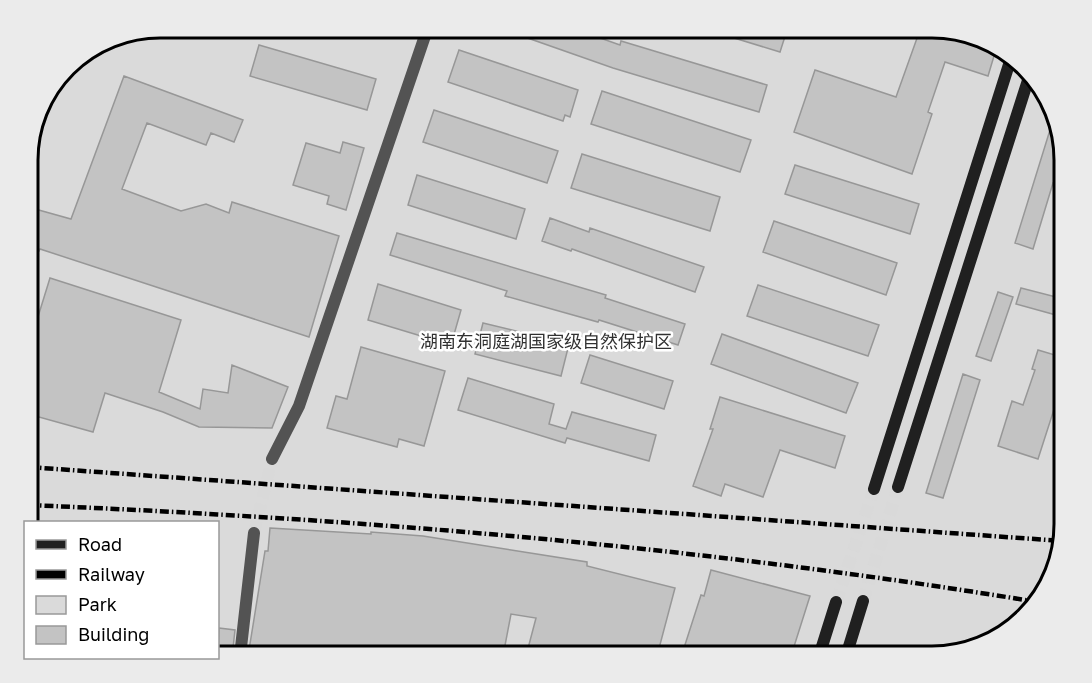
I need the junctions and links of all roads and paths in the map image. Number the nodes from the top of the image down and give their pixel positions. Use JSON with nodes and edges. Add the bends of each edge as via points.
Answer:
{"nodes":[{"id":1,"x":424,"y":38,"type":"edge"},
{"id":2,"x":1009,"y":65,"type":"edge"},
{"id":3,"x":1027,"y":83,"type":"edge"},
{"id":4,"x":272,"y":459,"type":"tunnel mouth"},
{"id":5,"x":898,"y":487,"type":"tunnel mouth"},
{"id":6,"x":874,"y":489,"type":"tunnel mouth"},
{"id":7,"x":254,"y":533,"type":"tunnel mouth"},
{"id":8,"x":863,"y":600,"type":"tunnel mouth"},
{"id":9,"x":836,"y":602,"type":"tunnel mouth"},
{"id":10,"x":822,"y":645,"type":"edge"},
{"id":11,"x":849,"y":645,"type":"edge"},
{"id":12,"x":241,"y":646,"type":"edge"}],
"edges":[{"from":1,"to":4,"type":"street","via":[[299,406]]},
{"from":2,"to":6,"type":"main road"},
{"from":3,"to":5,"type":"main road"},
{"from":7,"to":12,"type":"street"},
{"from":8,"to":11,"type":"main road"},
{"from":9,"to":10,"type":"main road"}]}
